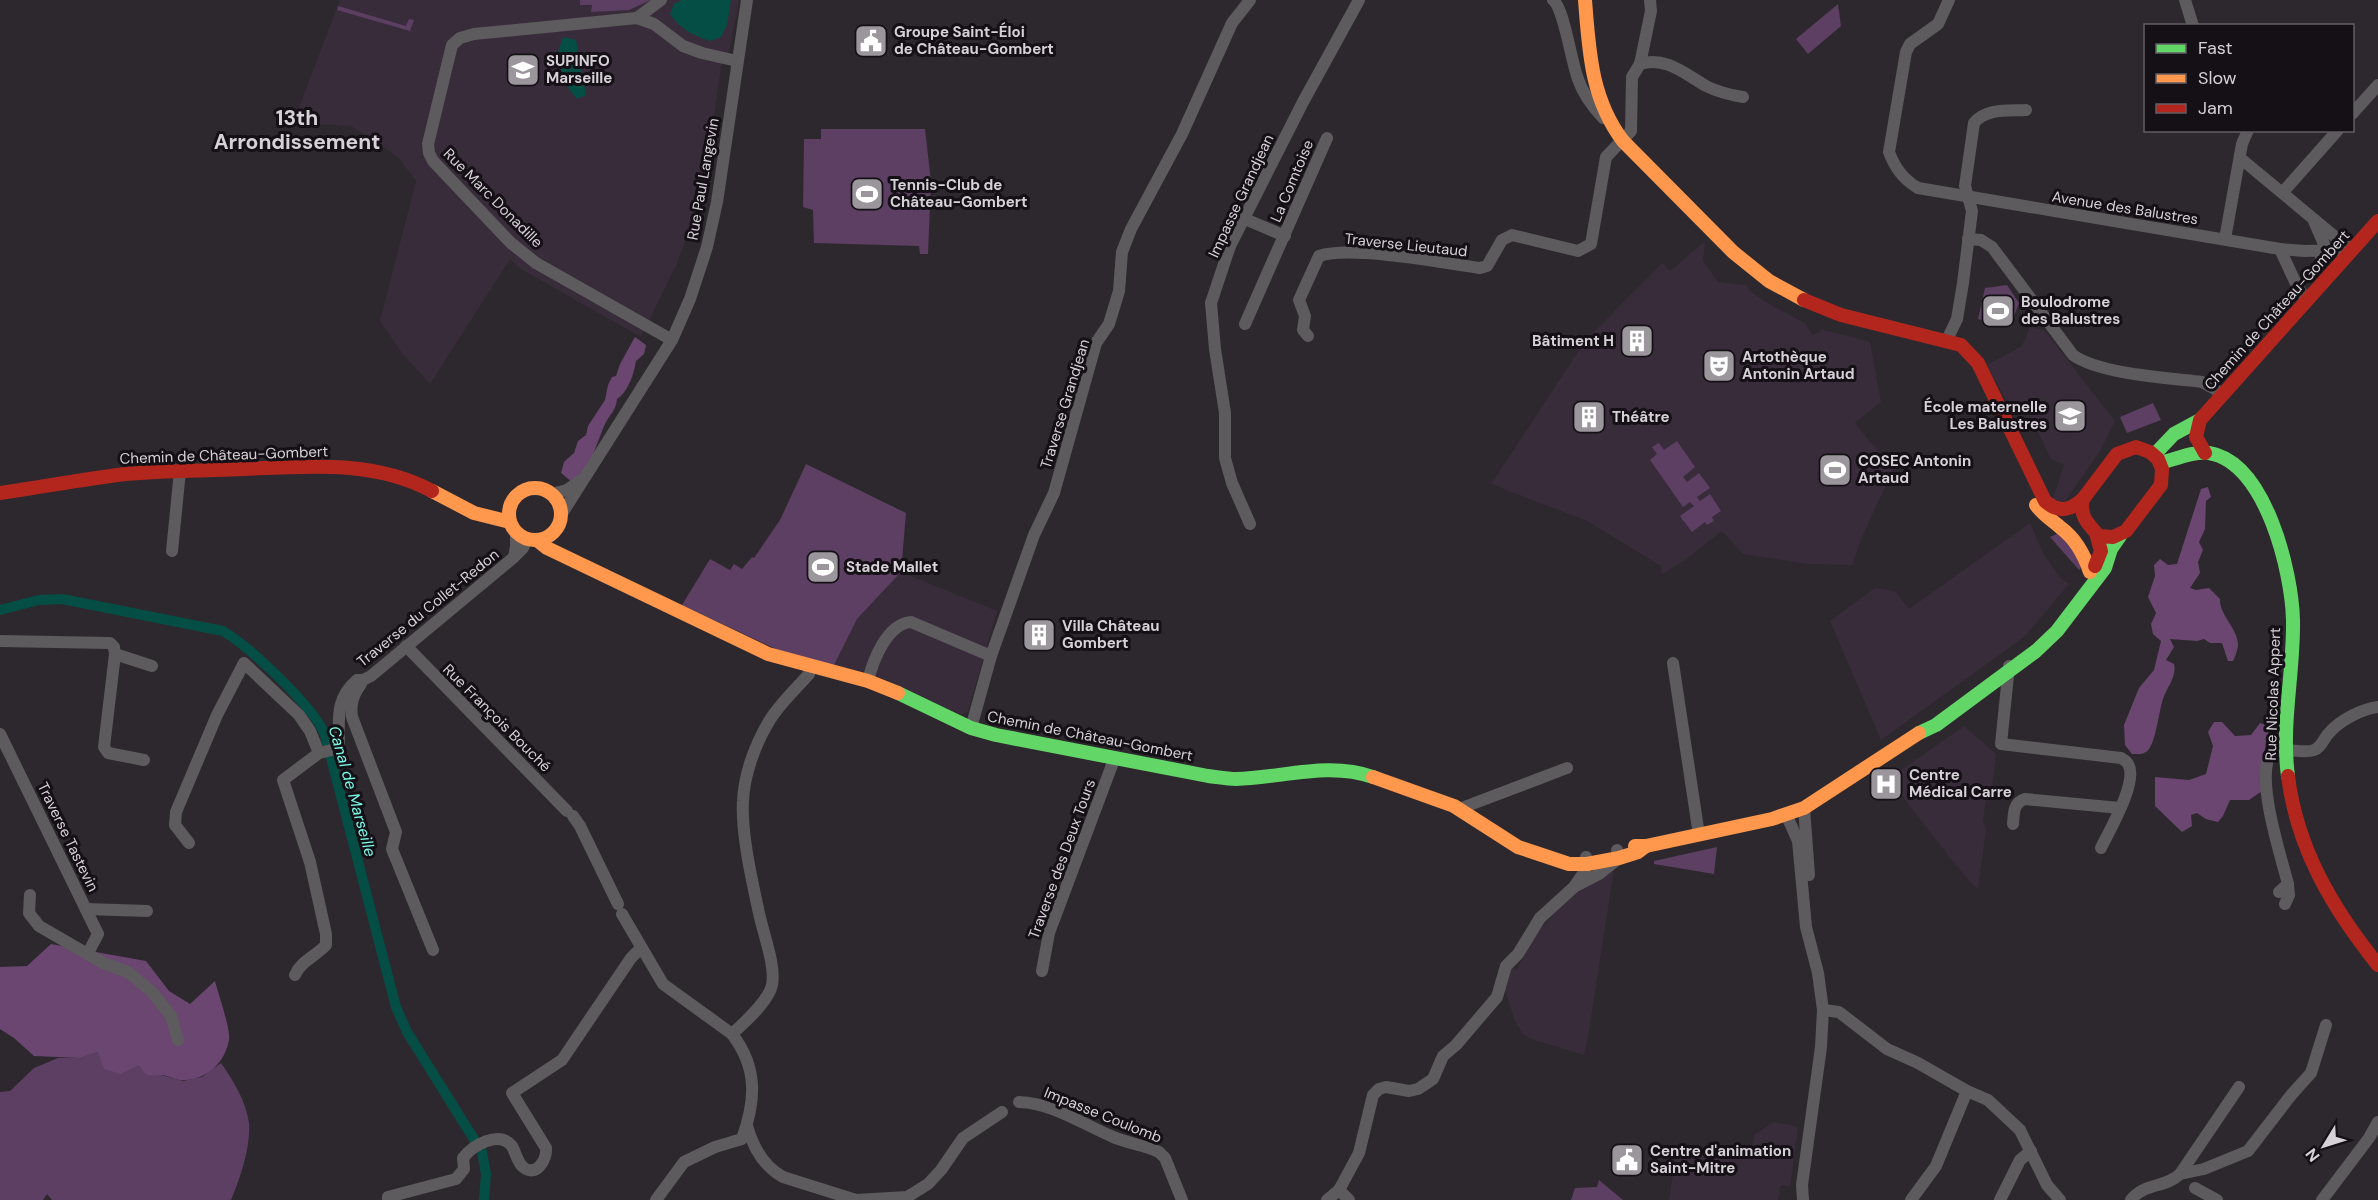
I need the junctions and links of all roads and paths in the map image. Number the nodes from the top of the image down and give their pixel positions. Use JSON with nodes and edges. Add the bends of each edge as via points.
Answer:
{"nodes":[{"id":1,"x":661,"y":0,"type":"edge"},
{"id":2,"x":747,"y":0,"type":"edge"},
{"id":3,"x":1250,"y":0,"type":"edge"},
{"id":4,"x":1359,"y":0,"type":"edge"},
{"id":5,"x":1553,"y":0,"type":"edge"},
{"id":6,"x":1585,"y":0,"type":"edge"},
{"id":7,"x":1650,"y":0,"type":"edge"},
{"id":8,"x":1949,"y":0,"type":"edge"},
{"id":9,"x":2185,"y":0,"type":"edge"},
{"id":10,"x":637,"y":18,"type":"junction"},
{"id":11,"x":2192,"y":24,"type":"edge"},
{"id":12,"x":737,"y":61,"type":"junction"},
{"id":13,"x":1640,"y":64,"type":"junction"},
{"id":14,"x":2378,"y":85,"type":"edge"},
{"id":15,"x":1743,"y":97,"type":"dead end"},
{"id":16,"x":2026,"y":111,"type":"dead end"},
{"id":17,"x":2354,"y":112,"type":"edge"},
{"id":18,"x":1608,"y":124,"type":"junction"},
{"id":19,"x":2247,"y":132,"type":"edge"},
{"id":20,"x":2336,"y":132,"type":"edge"},
{"id":21,"x":1327,"y":138,"type":"dead end"},
{"id":22,"x":1623,"y":141,"type":"junction"},
{"id":23,"x":2240,"y":158,"type":"junction"},
{"id":24,"x":2283,"y":192,"type":"junction"},
{"id":25,"x":1966,"y":197,"type":"junction"},
{"id":26,"x":1245,"y":219,"type":"junction"},
{"id":27,"x":2313,"y":219,"type":"junction"},
{"id":28,"x":2378,"y":221,"type":"edge"},
{"id":29,"x":1285,"y":236,"type":"junction"},
{"id":30,"x":1968,"y":238,"type":"junction"},
{"id":31,"x":2224,"y":239,"type":"junction"},
{"id":32,"x":2280,"y":249,"type":"junction"},
{"id":33,"x":2351,"y":250,"type":"junction"},
{"id":34,"x":2322,"y":254,"type":"junction"},
{"id":35,"x":2333,"y":270,"type":"junction"},
{"id":36,"x":2307,"y":299,"type":"junction"},
{"id":37,"x":1245,"y":324,"type":"dead end"},
{"id":38,"x":1308,"y":336,"type":"dead end"},
{"id":39,"x":672,"y":340,"type":"junction"},
{"id":40,"x":1946,"y":342,"type":"junction"},
{"id":41,"x":2222,"y":396,"type":"junction"},
{"id":42,"x":2200,"y":420,"type":"junction"},
{"id":43,"x":2180,"y":429,"type":"junction"},
{"id":44,"x":2136,"y":447,"type":"junction"},
{"id":45,"x":2205,"y":453,"type":"junction"},
{"id":46,"x":2189,"y":455,"type":"junction"},
{"id":47,"x":2157,"y":459,"type":"junction"},
{"id":48,"x":180,"y":471,"type":"junction"},
{"id":49,"x":586,"y":476,"type":"junction"},
{"id":50,"x":2161,"y":485,"type":"junction"},
{"id":51,"x":0,"y":493,"type":"edge"},
{"id":52,"x":552,"y":494,"type":"junction"},
{"id":53,"x":446,"y":497,"type":"junction"},
{"id":54,"x":513,"y":499,"type":"junction"},
{"id":55,"x":2083,"y":499,"type":"junction"},
{"id":56,"x":561,"y":515,"type":"junction"},
{"id":57,"x":2052,"y":520,"type":"junction"},
{"id":58,"x":1250,"y":524,"type":"dead end"},
{"id":59,"x":2091,"y":528,"type":"junction"},
{"id":60,"x":555,"y":530,"type":"junction"},
{"id":61,"x":522,"y":533,"type":"junction"},
{"id":62,"x":2120,"y":536,"type":"junction"},
{"id":63,"x":171,"y":551,"type":"dead end"},
{"id":64,"x":566,"y":557,"type":"junction"},
{"id":65,"x":2090,"y":572,"type":"junction"},
{"id":66,"x":0,"y":640,"type":"edge"},
{"id":67,"x":406,"y":646,"type":"junction"},
{"id":68,"x":114,"y":654,"type":"junction"},
{"id":69,"x":991,"y":656,"type":"junction"},
{"id":70,"x":1673,"y":663,"type":"dead end"},
{"id":71,"x":811,"y":665,"type":"junction"},
{"id":72,"x":152,"y":666,"type":"dead end"},
{"id":73,"x":2009,"y":667,"type":"junction"},
{"id":74,"x":363,"y":680,"type":"junction"},
{"id":75,"x":868,"y":681,"type":"junction"},
{"id":76,"x":2378,"y":707,"type":"edge"},
{"id":77,"x":971,"y":728,"type":"junction"},
{"id":78,"x":0,"y":735,"type":"edge"},
{"id":79,"x":2286,"y":751,"type":"junction"},
{"id":80,"x":319,"y":753,"type":"junction"},
{"id":81,"x":1115,"y":757,"type":"junction"},
{"id":82,"x":144,"y":760,"type":"dead end"},
{"id":83,"x":1567,"y":768,"type":"dead end"},
{"id":84,"x":1804,"y":808,"type":"junction"},
{"id":85,"x":2120,"y":808,"type":"junction"},
{"id":86,"x":1459,"y":809,"type":"junction"},
{"id":87,"x":1786,"y":814,"type":"junction"},
{"id":88,"x":2013,"y":824,"type":"dead end"},
{"id":89,"x":1699,"y":835,"type":"junction"},
{"id":90,"x":189,"y":843,"type":"dead end"},
{"id":91,"x":2101,"y":848,"type":"dead end"},
{"id":92,"x":1618,"y":854,"type":"junction"},
{"id":93,"x":1587,"y":860,"type":"junction"},
{"id":94,"x":1574,"y":887,"type":"junction"},
{"id":95,"x":30,"y":895,"type":"dead end"},
{"id":96,"x":2285,"y":904,"type":"dead end"},
{"id":97,"x":87,"y":909,"type":"junction"},
{"id":98,"x":147,"y":911,"type":"dead end"},
{"id":99,"x":641,"y":948,"type":"junction"},
{"id":100,"x":433,"y":950,"type":"dead end"},
{"id":101,"x":1814,"y":950,"type":"junction"},
{"id":102,"x":88,"y":953,"type":"junction"},
{"id":103,"x":2378,"y":965,"type":"edge"},
{"id":104,"x":1042,"y":971,"type":"dead end"},
{"id":105,"x":295,"y":975,"type":"dead end"},
{"id":106,"x":1826,"y":1010,"type":"junction"},
{"id":107,"x":2326,"y":1025,"type":"dead end"},
{"id":108,"x":732,"y":1034,"type":"junction"},
{"id":109,"x":178,"y":1040,"type":"dead end"},
{"id":110,"x":2239,"y":1087,"type":"dead end"},
{"id":111,"x":1967,"y":1091,"type":"junction"},
{"id":112,"x":1019,"y":1102,"type":"dead end"},
{"id":113,"x":1002,"y":1112,"type":"dead end"},
{"id":114,"x":2378,"y":1122,"type":"edge"},
{"id":115,"x":747,"y":1126,"type":"junction"},
{"id":116,"x":2373,"y":1139,"type":"edge"},
{"id":117,"x":2031,"y":1151,"type":"junction"},
{"id":118,"x":2180,"y":1174,"type":"junction"},
{"id":119,"x":2195,"y":1188,"type":"dead end"},
{"id":120,"x":1339,"y":1190,"type":"junction"},
{"id":121,"x":1803,"y":1198,"type":"edge"},
{"id":122,"x":908,"y":1199,"type":"edge"},
{"id":123,"x":388,"y":1200,"type":"edge"},
{"id":124,"x":656,"y":1200,"type":"edge"},
{"id":125,"x":1182,"y":1200,"type":"edge"},
{"id":126,"x":1327,"y":1200,"type":"edge"},
{"id":127,"x":1349,"y":1200,"type":"edge"},
{"id":128,"x":1911,"y":1200,"type":"edge"},
{"id":129,"x":2000,"y":1200,"type":"edge"},
{"id":130,"x":2060,"y":1200,"type":"edge"},
{"id":131,"x":2131,"y":1200,"type":"edge"},
{"id":132,"x":2217,"y":1200,"type":"edge"},
{"id":133,"x":2322,"y":1200,"type":"edge"}],
"edges":[{"from":1,"to":10,"type":"street"},
{"from":2,"to":12,"type":"street","name":"Rue Paul Langevin"},
{"from":3,"to":69,"type":"street","name":"Traverse Grandjean","via":[[1232,24],[1182,134],[1131,229],[1122,252],[1119,291],[1109,324],[1096,343],[1054,493],[1034,535]]},
{"from":4,"to":26,"type":"street","name":"Impasse Grandjean"},
{"from":5,"to":18,"type":"street","via":[[1561,11],[1580,84]]},
{"from":6,"to":18,"type":"street","via":[[1594,84]]},
{"from":7,"to":13,"type":"street"},
{"from":8,"to":25,"type":"street","name":"Avenue des Balustres","via":[[1938,24],[1910,44],[1906,52],[1889,152],[1894,167],[1906,181],[1918,188]]},
{"from":9,"to":11,"type":"street"},
{"from":10,"to":12,"type":"street","via":[[654,24],[683,46]]},
{"from":10,"to":39,"type":"street","name":"Rue Marc Donadille","via":[[460,38],[452,45],[428,144],[433,161],[536,263]]},
{"from":12,"to":39,"type":"street","name":"Rue Paul Langevin","via":[[707,247]]},
{"from":13,"to":15,"type":"street","via":[[1667,63],[1722,93]]},
{"from":13,"to":22,"type":"street","via":[[1632,77],[1631,131]]},
{"from":14,"to":17,"type":"street"},
{"from":16,"to":25,"type":"street","via":[[1990,112],[1974,123]]},
{"from":18,"to":22,"type":"street"},
{"from":19,"to":23,"type":"street"},
{"from":20,"to":24,"type":"street"},
{"from":21,"to":29,"type":"street","name":"La Comtoise"},
{"from":22,"to":38,"type":"street","name":"Traverse Lieutaud","via":[[1606,157],[1591,244],[1578,251],[1512,235],[1502,240],[1487,266],[1480,268],[1389,256],[1331,252],[1318,256],[1299,300],[1305,316],[1303,330]]},
{"from":22,"to":40,"type":"street","via":[[1733,252],[1769,281],[1820,308]]},
{"from":23,"to":24,"type":"street"},
{"from":23,"to":31,"type":"street"},
{"from":24,"to":27,"type":"street"},
{"from":25,"to":30,"type":"street","via":[[1972,211]]},
{"from":25,"to":31,"type":"street","name":"Avenue des Balustres"},
{"from":26,"to":29,"type":"street","name":"La Comtoise"},
{"from":26,"to":58,"type":"street","name":"Impasse Grandjean","via":[[1230,246],[1211,303],[1225,413],[1225,458]]},
{"from":27,"to":33,"type":"street"},
{"from":27,"to":34,"type":"street","via":[[2319,230]]},
{"from":28,"to":33,"type":"street","name":"Chemin de Château-Gombert"},
{"from":29,"to":37,"type":"street","name":"La Comtoise"},
{"from":30,"to":40,"type":"street","via":[[1957,319]]},
{"from":30,"to":41,"type":"street","via":[[1992,247],[2082,362],[2202,382]]},
{"from":31,"to":32,"type":"street","name":"Avenue des Balustres"},
{"from":32,"to":34,"type":"street","name":"Avenue des Balustres"},
{"from":32,"to":36,"type":"street"},
{"from":33,"to":34,"type":"street","name":"Avenue des Balustres"},
{"from":33,"to":35,"type":"street","name":"Chemin de Château-Gombert"},
{"from":34,"to":35,"type":"street"},
{"from":35,"to":36,"type":"street","name":"Chemin de Château-Gombert"},
{"from":36,"to":41,"type":"street","name":"Chemin de Château-Gombert"},
{"from":39,"to":49,"type":"street","name":"Rue Paul Langevin"},
{"from":40,"to":55,"type":"street","via":[[1960,345],[1978,363],[2049,505],[2068,510]]},
{"from":40,"to":57,"type":"street","via":[[1970,369],[2033,501]]},
{"from":41,"to":42,"type":"street","name":"Chemin de Château-Gombert"},
{"from":42,"to":43,"type":"street","name":"Chemin de Château-Gombert"},
{"from":42,"to":45,"type":"street","via":[[2196,439]]},
{"from":43,"to":44,"type":"street","name":"Chemin de Château-Gombert","via":[[2172,429]]},
{"from":43,"to":47,"type":"street","name":"Chemin de Château-Gombert","via":[[2164,441]]},
{"from":44,"to":47,"type":"street"},
{"from":44,"to":55,"type":"street","via":[[2117,454]]},
{"from":45,"to":46,"type":"street"},
{"from":45,"to":79,"type":"street","name":"Rue Nicolas Appert","via":[[2226,460],[2248,477],[2271,512],[2292,608]]},
{"from":46,"to":47,"type":"street"},
{"from":46,"to":50,"type":"street"},
{"from":47,"to":50,"type":"street","via":[[2163,476]]},
{"from":48,"to":51,"type":"street","name":"Chemin de Château-Gombert","via":[[117,475]]},
{"from":48,"to":53,"type":"street","name":"Chemin de Château-Gombert","via":[[357,468],[422,485]]},
{"from":48,"to":63,"type":"street"},
{"from":49,"to":52,"type":"street","name":"Rue Paul Langevin","via":[[567,490]]},
{"from":49,"to":56,"type":"street","name":"Rue Paul Langevin"},
{"from":50,"to":62,"type":"street"},
{"from":52,"to":54,"type":"street","via":[[531,488],[520,491]]},
{"from":52,"to":56,"type":"street"},
{"from":53,"to":54,"type":"street","name":"Chemin de Château-Gombert","via":[[491,508]]},
{"from":53,"to":61,"type":"street","name":"Chemin de Château-Gombert"},
{"from":54,"to":61,"type":"street","via":[[508,510]]},
{"from":55,"to":59,"type":"street","via":[[2082,515]]},
{"from":56,"to":60,"type":"street"},
{"from":57,"to":59,"type":"street","via":[[2070,519]]},
{"from":57,"to":65,"type":"street","via":[[2077,542]]},
{"from":59,"to":62,"type":"street","via":[[2104,537]]},
{"from":59,"to":65,"type":"street","name":"Chemin de Château-Gombert","via":[[2101,551]]},
{"from":60,"to":61,"type":"street","via":[[547,537]]},
{"from":60,"to":64,"type":"street"},
{"from":61,"to":64,"type":"street","name":"Chemin de Château-Gombert"},
{"from":61,"to":67,"type":"street","name":"Traverse du Collet-Redon","via":[[513,558]]},
{"from":62,"to":73,"type":"street","name":"Chemin de Château-Gombert","via":[[2105,568],[2056,631],[2036,651]]},
{"from":64,"to":71,"type":"street","name":"Chemin de Château-Gombert","via":[[768,654]]},
{"from":65,"to":73,"type":"street","name":"Chemin de Château-Gombert"},
{"from":66,"to":68,"type":"street","via":[[110,643]]},
{"from":67,"to":74,"type":"street","name":"Traverse du Collet-Redon"},
{"from":67,"to":99,"type":"street","name":"Rue François Bouché","via":[[570,814],[599,862]]},
{"from":68,"to":72,"type":"street"},
{"from":68,"to":82,"type":"street","via":[[104,747],[108,753]]},
{"from":69,"to":75,"type":"street","via":[[903,622],[892,630],[881,648]]},
{"from":69,"to":77,"type":"street","name":"Traverse Grandjean"},
{"from":70,"to":89,"type":"street"},
{"from":71,"to":75,"type":"street","name":"Chemin de Château-Gombert"},
{"from":71,"to":108,"type":"street","via":[[809,674],[769,721],[757,742],[744,787],[745,833],[772,987]]},
{"from":73,"to":84,"type":"street","name":"Chemin de Château-Gombert","via":[[1936,725]]},
{"from":73,"to":85,"type":"street","via":[[2001,744],[2121,758],[2130,773]]},
{"from":74,"to":80,"type":"street","name":"Traverse du Collet-Redon","via":[[357,680],[341,697],[339,745]]},
{"from":74,"to":100,"type":"street","via":[[354,693],[352,717],[396,832],[392,849]]},
{"from":75,"to":77,"type":"street","name":"Chemin de Château-Gombert"},
{"from":76,"to":79,"type":"street","via":[[2355,714],[2329,731],[2317,749]]},
{"from":77,"to":81,"type":"street","name":"Chemin de Château-Gombert"},
{"from":78,"to":97,"type":"street","name":"Traverse Tastevin"},
{"from":79,"to":96,"type":"street","via":[[2271,754],[2267,769],[2283,888],[2289,895]]},
{"from":79,"to":103,"type":"street","name":"Rue Nicolas Appert","via":[[2296,821],[2314,870],[2337,912]]},
{"from":80,"to":90,"type":"street","via":[[299,716],[244,663],[176,812],[175,825]]},
{"from":80,"to":105,"type":"street","name":"Traverse du Collet-Redon","via":[[283,780],[310,862],[326,934],[326,945],[299,966]]},
{"from":81,"to":86,"type":"street","name":"Chemin de Château-Gombert","via":[[1236,779],[1295,771],[1343,771],[1390,782]]},
{"from":81,"to":104,"type":"street","name":"Traverse des Deux Tours","via":[[1049,933]]},
{"from":83,"to":86,"type":"street"},
{"from":84,"to":87,"type":"street","name":"Chemin de Château-Gombert"},
{"from":84,"to":101,"type":"street"},
{"from":85,"to":88,"type":"street","via":[[2025,799],[2015,806]]},
{"from":85,"to":91,"type":"street"},
{"from":86,"to":93,"type":"street","name":"Chemin de Château-Gombert","via":[[1518,847],[1569,864]]},
{"from":87,"to":89,"type":"street","name":"Chemin de Château-Gombert"},
{"from":87,"to":101,"type":"street","via":[[1798,842],[1806,927]]},
{"from":89,"to":92,"type":"street","name":"Chemin de Château-Gombert"},
{"from":92,"to":93,"type":"street","name":"Chemin de Château-Gombert"},
{"from":92,"to":94,"type":"street","via":[[1599,874]]},
{"from":93,"to":94,"type":"street"},
{"from":94,"to":120,"type":"street","via":[[1540,918],[1506,966],[1497,997],[1443,1056],[1433,1079],[1418,1089],[1386,1087],[1373,1095],[1359,1153]]},
{"from":95,"to":102,"type":"street","via":[[29,913],[39,926]]},
{"from":97,"to":98,"type":"street"},
{"from":97,"to":102,"type":"street","name":"Traverse Tastevin","via":[[98,934]]},
{"from":99,"to":108,"type":"street","name":"Rue François Bouché","via":[[663,984]]},
{"from":99,"to":123,"type":"street","via":[[562,1060],[512,1093],[546,1149],[543,1164],[527,1170],[512,1146],[497,1138],[468,1151],[463,1158],[464,1169],[456,1179]]},
{"from":101,"to":106,"type":"street","via":[[1823,967]]},
{"from":102,"to":109,"type":"street","via":[[128,972],[152,992],[171,1016]]},
{"from":106,"to":111,"type":"street","via":[[1839,1012],[1875,1042]]},
{"from":106,"to":121,"type":"street","via":[[1827,1051],[1808,1187]]},
{"from":107,"to":118,"type":"street","via":[[2311,1073],[2248,1151]]},
{"from":108,"to":115,"type":"street","via":[[748,1059],[753,1083]]},
{"from":110,"to":118,"type":"street"},
{"from":111,"to":117,"type":"street","via":[[1988,1100],[2020,1130]]},
{"from":111,"to":128,"type":"street","via":[[1936,1166]]},
{"from":112,"to":125,"type":"street","name":"Impasse Coulomb","via":[[1061,1112],[1112,1136],[1160,1152]]},
{"from":113,"to":122,"type":"street","via":[[963,1138],[941,1170]]},
{"from":114,"to":116,"type":"street"},
{"from":115,"to":122,"type":"street","via":[[753,1147],[773,1172],[783,1177],[856,1200]]},
{"from":115,"to":124,"type":"street","via":[[742,1139],[684,1162]]},
{"from":116,"to":133,"type":"street"},
{"from":117,"to":129,"type":"street","via":[[2020,1160]]},
{"from":117,"to":130,"type":"street","via":[[2047,1185]]},
{"from":118,"to":131,"type":"street","via":[[2174,1180],[2142,1189]]},
{"from":119,"to":132,"type":"street"},
{"from":120,"to":126,"type":"street"},
{"from":120,"to":127,"type":"street"}]}
